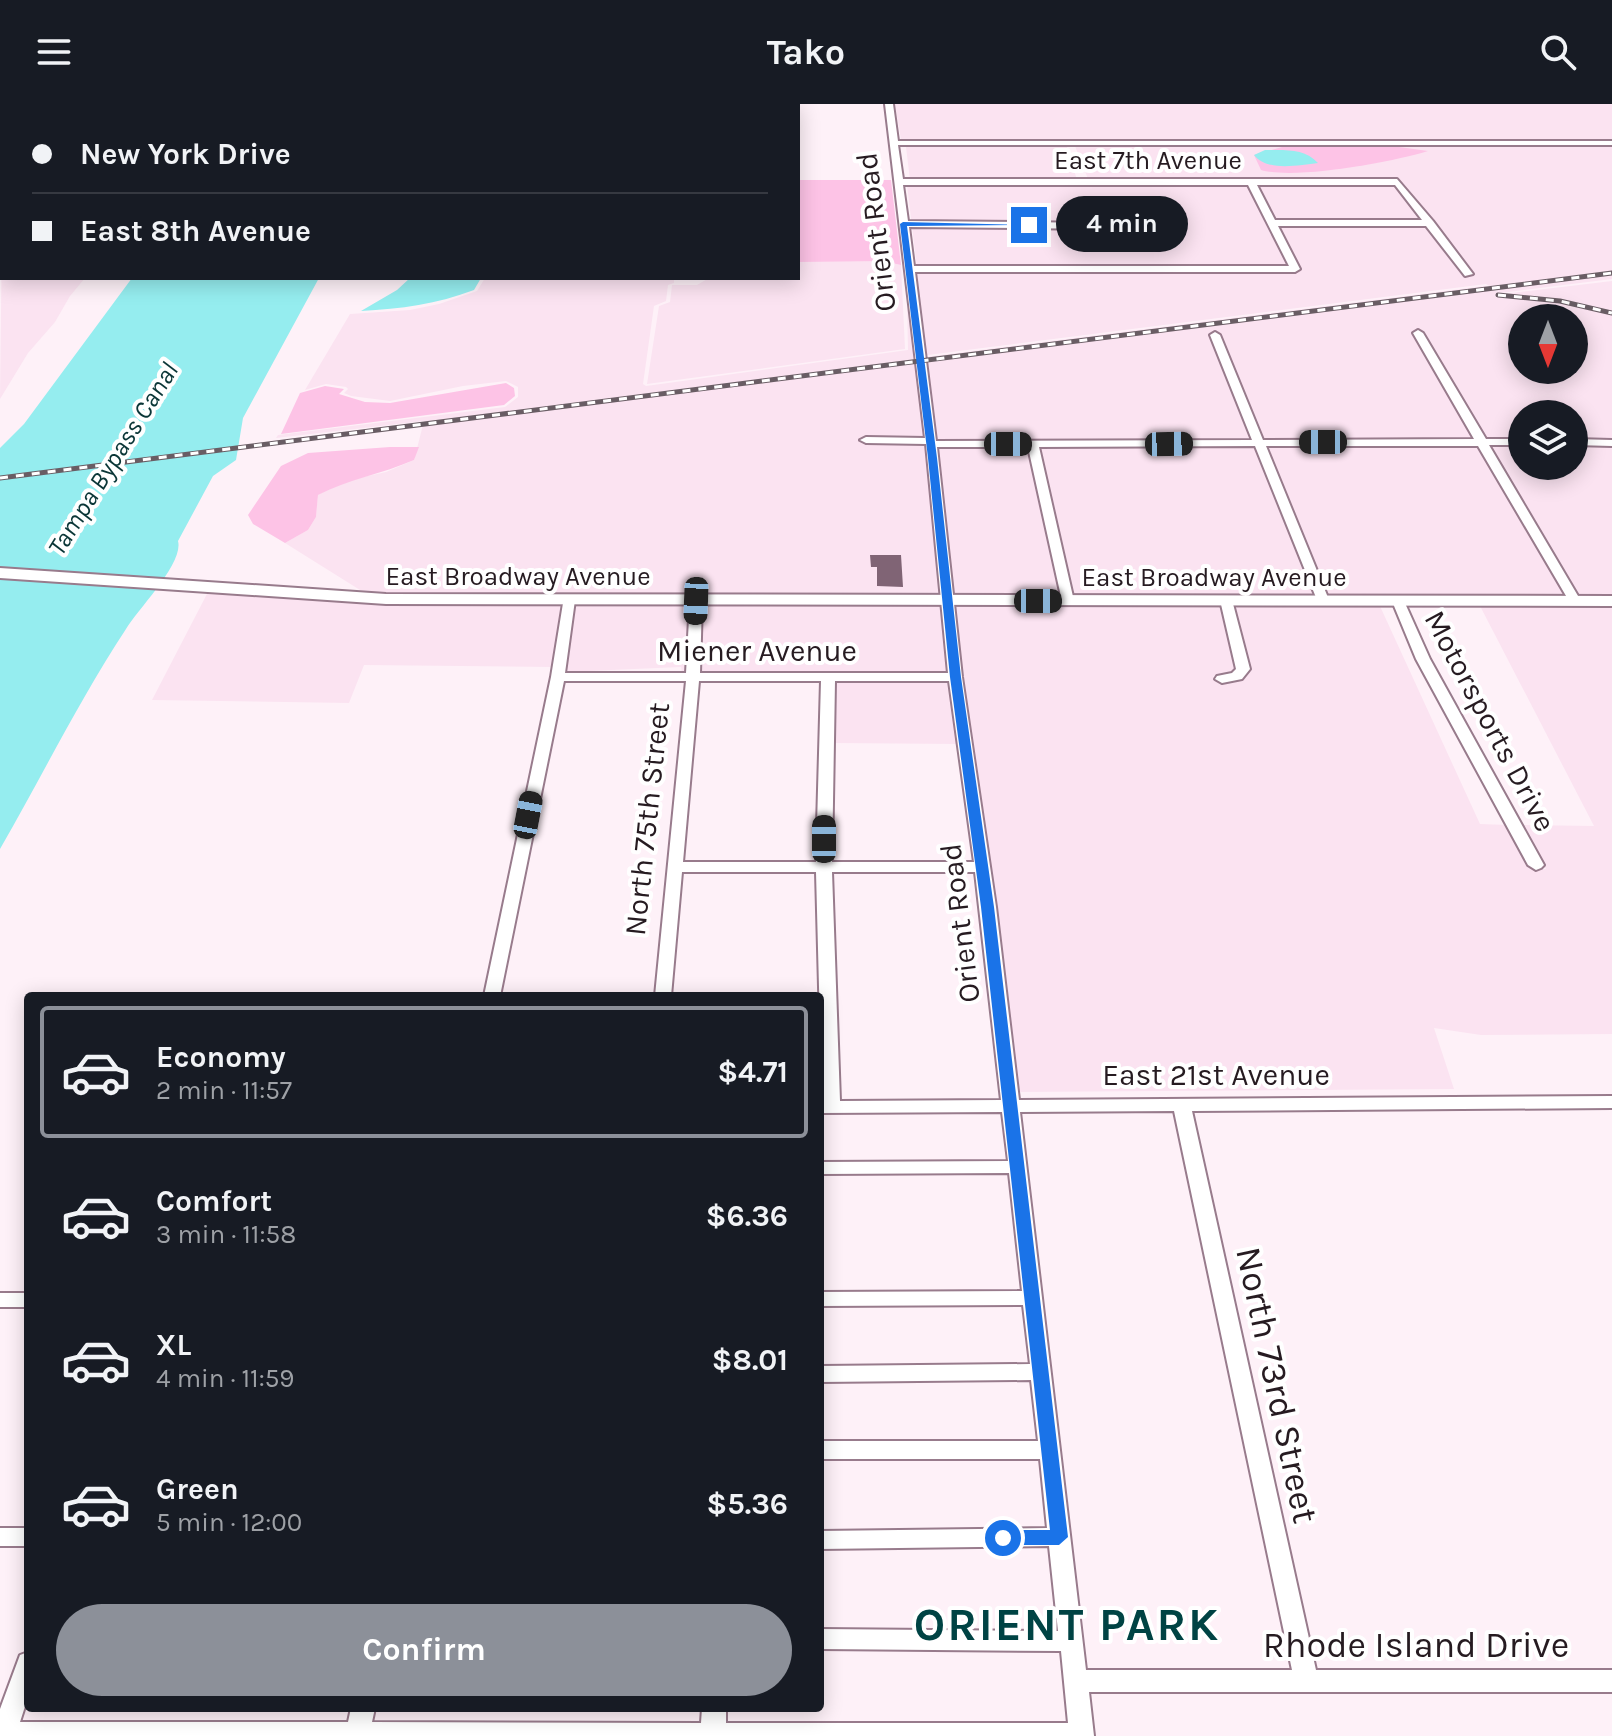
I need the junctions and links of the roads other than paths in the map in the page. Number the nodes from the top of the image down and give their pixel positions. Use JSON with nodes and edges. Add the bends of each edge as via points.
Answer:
{"nodes":[{"id":1,"x":889,"y":104,"type":"edge"},
{"id":2,"x":894,"y":143,"type":"junction"},
{"id":3,"x":1612,"y":143,"type":"edge"},
{"id":4,"x":899,"y":182,"type":"junction"},
{"id":5,"x":1251,"y":182,"type":"junction"},
{"id":6,"x":1271,"y":223,"type":"junction"},
{"id":7,"x":1430,"y":223,"type":"junction"},
{"id":8,"x":903,"y":224,"type":"junction"},
{"id":9,"x":1105,"y":226,"type":"dead end"},
{"id":10,"x":908,"y":269,"type":"junction"},
{"id":11,"x":1468,"y":274,"type":"dead end"},
{"id":12,"x":1418,"y":333,"type":"dead end"},
{"id":13,"x":1215,"y":335,"type":"dead end"},
{"id":14,"x":866,"y":440,"type":"dead end"},
{"id":15,"x":931,"y":442,"type":"junction"},
{"id":16,"x":1259,"y":442,"type":"junction"},
{"id":17,"x":1483,"y":442,"type":"junction"},
{"id":18,"x":1508,"y":442,"type":"edge"},
{"id":19,"x":1588,"y":442,"type":"edge"},
{"id":20,"x":1612,"y":443,"type":"edge"},
{"id":21,"x":1033,"y":444,"type":"junction"},
{"id":22,"x":0,"y":573,"type":"edge"},
{"id":23,"x":569,"y":600,"type":"junction"},
{"id":24,"x":1226,"y":600,"type":"junction"},
{"id":25,"x":1323,"y":600,"type":"junction"},
{"id":26,"x":696,"y":601,"type":"junction"},
{"id":27,"x":947,"y":601,"type":"junction"},
{"id":28,"x":1068,"y":601,"type":"junction"},
{"id":29,"x":1398,"y":601,"type":"junction"},
{"id":30,"x":1575,"y":601,"type":"junction"},
{"id":31,"x":1612,"y":601,"type":"edge"},
{"id":32,"x":558,"y":677,"type":"junction"},
{"id":33,"x":693,"y":677,"type":"junction"},
{"id":34,"x":828,"y":677,"type":"junction"},
{"id":35,"x":955,"y":677,"type":"junction"},
{"id":36,"x":1222,"y":679,"type":"dead end"},
{"id":37,"x":1536,"y":865,"type":"dead end"},
{"id":38,"x":674,"y":867,"type":"junction"},
{"id":39,"x":824,"y":867,"type":"junction"},
{"id":40,"x":982,"y":867,"type":"junction"},
{"id":41,"x":493,"y":992,"type":"edge"},
{"id":42,"x":663,"y":992,"type":"edge"},
{"id":43,"x":1612,"y":1102,"type":"edge"},
{"id":44,"x":1181,"y":1103,"type":"junction"},
{"id":45,"x":1010,"y":1105,"type":"junction"},
{"id":46,"x":825,"y":1107,"type":"edge"},
{"id":47,"x":1017,"y":1167,"type":"junction"},
{"id":48,"x":824,"y":1168,"type":"edge"},
{"id":49,"x":1032,"y":1298,"type":"junction"},
{"id":50,"x":824,"y":1299,"type":"edge"},
{"id":51,"x":0,"y":1300,"type":"edge"},
{"id":52,"x":24,"y":1300,"type":"edge"},
{"id":53,"x":1041,"y":1372,"type":"junction"},
{"id":54,"x":824,"y":1374,"type":"edge"},
{"id":55,"x":824,"y":1450,"type":"edge"},
{"id":56,"x":1049,"y":1450,"type":"junction"},
{"id":57,"x":0,"y":1537,"type":"edge"},
{"id":58,"x":24,"y":1537,"type":"edge"},
{"id":59,"x":1059,"y":1537,"type":"junction"},
{"id":60,"x":824,"y":1540,"type":"edge"},
{"id":61,"x":824,"y":1639,"type":"edge"},
{"id":62,"x":1072,"y":1641,"type":"junction"},
{"id":63,"x":24,"y":1674,"type":"edge"},
{"id":64,"x":1076,"y":1681,"type":"junction"},
{"id":65,"x":1306,"y":1681,"type":"junction"},
{"id":66,"x":1612,"y":1681,"type":"edge"},
{"id":67,"x":362,"y":1712,"type":"edge"},
{"id":68,"x":714,"y":1712,"type":"edge"},
{"id":69,"x":358,"y":1734,"type":"edge"},
{"id":70,"x":4,"y":1735,"type":"edge"},
{"id":71,"x":713,"y":1735,"type":"edge"},
{"id":72,"x":1082,"y":1735,"type":"edge"}],
"edges":[{"from":1,"to":2,"type":"street","name":"Orient Road"},
{"from":2,"to":3,"type":"street"},
{"from":2,"to":4,"type":"street","name":"Orient Road"},
{"from":4,"to":5,"type":"street","name":"East 7th Avenue"},
{"from":4,"to":8,"type":"street","name":"Orient Road"},
{"from":5,"to":6,"type":"street"},
{"from":5,"to":7,"type":"street","name":"East 7th Avenue","via":[[1397,182]]},
{"from":6,"to":7,"type":"street"},
{"from":6,"to":10,"type":"street","via":[[1295,269]]},
{"from":7,"to":11,"type":"street"},
{"from":8,"to":9,"type":"street"},
{"from":8,"to":10,"type":"street","name":"Orient Road"},
{"from":10,"to":15,"type":"street","name":"Orient Road"},
{"from":12,"to":17,"type":"street"},
{"from":13,"to":16,"type":"street"},
{"from":14,"to":15,"type":"street"},
{"from":15,"to":21,"type":"street"},
{"from":15,"to":27,"type":"street","name":"Orient Road"},
{"from":16,"to":17,"type":"street"},
{"from":16,"to":21,"type":"street"},
{"from":16,"to":25,"type":"street"},
{"from":17,"to":18,"type":"street"},
{"from":17,"to":30,"type":"street"},
{"from":19,"to":20,"type":"street"},
{"from":21,"to":28,"type":"street"},
{"from":22,"to":23,"type":"main road","name":"East Broadway Avenue","via":[[386,599]]},
{"from":23,"to":26,"type":"main road","name":"East Broadway Avenue"},
{"from":23,"to":32,"type":"street"},
{"from":24,"to":25,"type":"main road","name":"East Broadway Avenue"},
{"from":24,"to":28,"type":"main road","name":"East Broadway Avenue"},
{"from":24,"to":36,"type":"street","via":[[1243,669]]},
{"from":25,"to":29,"type":"main road","name":"East Broadway Avenue"},
{"from":26,"to":27,"type":"main road","name":"East Broadway Avenue"},
{"from":26,"to":33,"type":"street","name":"North 75th Street"},
{"from":27,"to":28,"type":"main road","name":"East Broadway Avenue"},
{"from":27,"to":35,"type":"street","name":"Orient Road"},
{"from":29,"to":30,"type":"main road","name":"East Broadway Avenue"},
{"from":29,"to":37,"type":"street","name":"Motorsports Drive","via":[[1423,659]]},
{"from":30,"to":31,"type":"main road","name":"East Broadway Avenue"},
{"from":32,"to":33,"type":"street","name":"Miener Avenue"},
{"from":32,"to":41,"type":"street"},
{"from":33,"to":34,"type":"street","name":"Miener Avenue"},
{"from":33,"to":38,"type":"street","name":"North 75th Street"},
{"from":34,"to":35,"type":"street","name":"Miener Avenue"},
{"from":34,"to":39,"type":"street"},
{"from":35,"to":40,"type":"street","name":"Orient Road"},
{"from":38,"to":39,"type":"street"},
{"from":38,"to":42,"type":"street","name":"North 75th Street"},
{"from":39,"to":40,"type":"street"},
{"from":39,"to":46,"type":"street"},
{"from":40,"to":45,"type":"street","name":"Orient Road"},
{"from":43,"to":44,"type":"street","name":"East 21st Avenue"},
{"from":44,"to":45,"type":"street","name":"East 21st Avenue"},
{"from":44,"to":65,"type":"street","name":"North 73rd Street"},
{"from":45,"to":46,"type":"street","name":"East 21st Avenue"},
{"from":45,"to":47,"type":"street","name":"Orient Road"},
{"from":47,"to":48,"type":"street"},
{"from":47,"to":49,"type":"street","name":"Orient Road"},
{"from":49,"to":50,"type":"street"},
{"from":49,"to":53,"type":"street","name":"Orient Road"},
{"from":51,"to":52,"type":"street"},
{"from":53,"to":54,"type":"street"},
{"from":53,"to":56,"type":"street","name":"Orient Road"},
{"from":55,"to":56,"type":"street"},
{"from":56,"to":59,"type":"street","name":"Orient Road"},
{"from":57,"to":58,"type":"street"},
{"from":59,"to":60,"type":"street"},
{"from":59,"to":62,"type":"street","name":"Orient Road"},
{"from":61,"to":62,"type":"street"},
{"from":62,"to":64,"type":"street","name":"Orient Road"},
{"from":63,"to":70,"type":"street"},
{"from":64,"to":65,"type":"street","name":"Rhode Island Drive"},
{"from":64,"to":72,"type":"street","name":"Orient Road"},
{"from":65,"to":66,"type":"street","name":"Rhode Island Drive"},
{"from":67,"to":69,"type":"street"},
{"from":68,"to":71,"type":"street"},
{"from":69,"to":70,"type":"street"},
{"from":69,"to":71,"type":"street"},
{"from":71,"to":72,"type":"street"}]}
